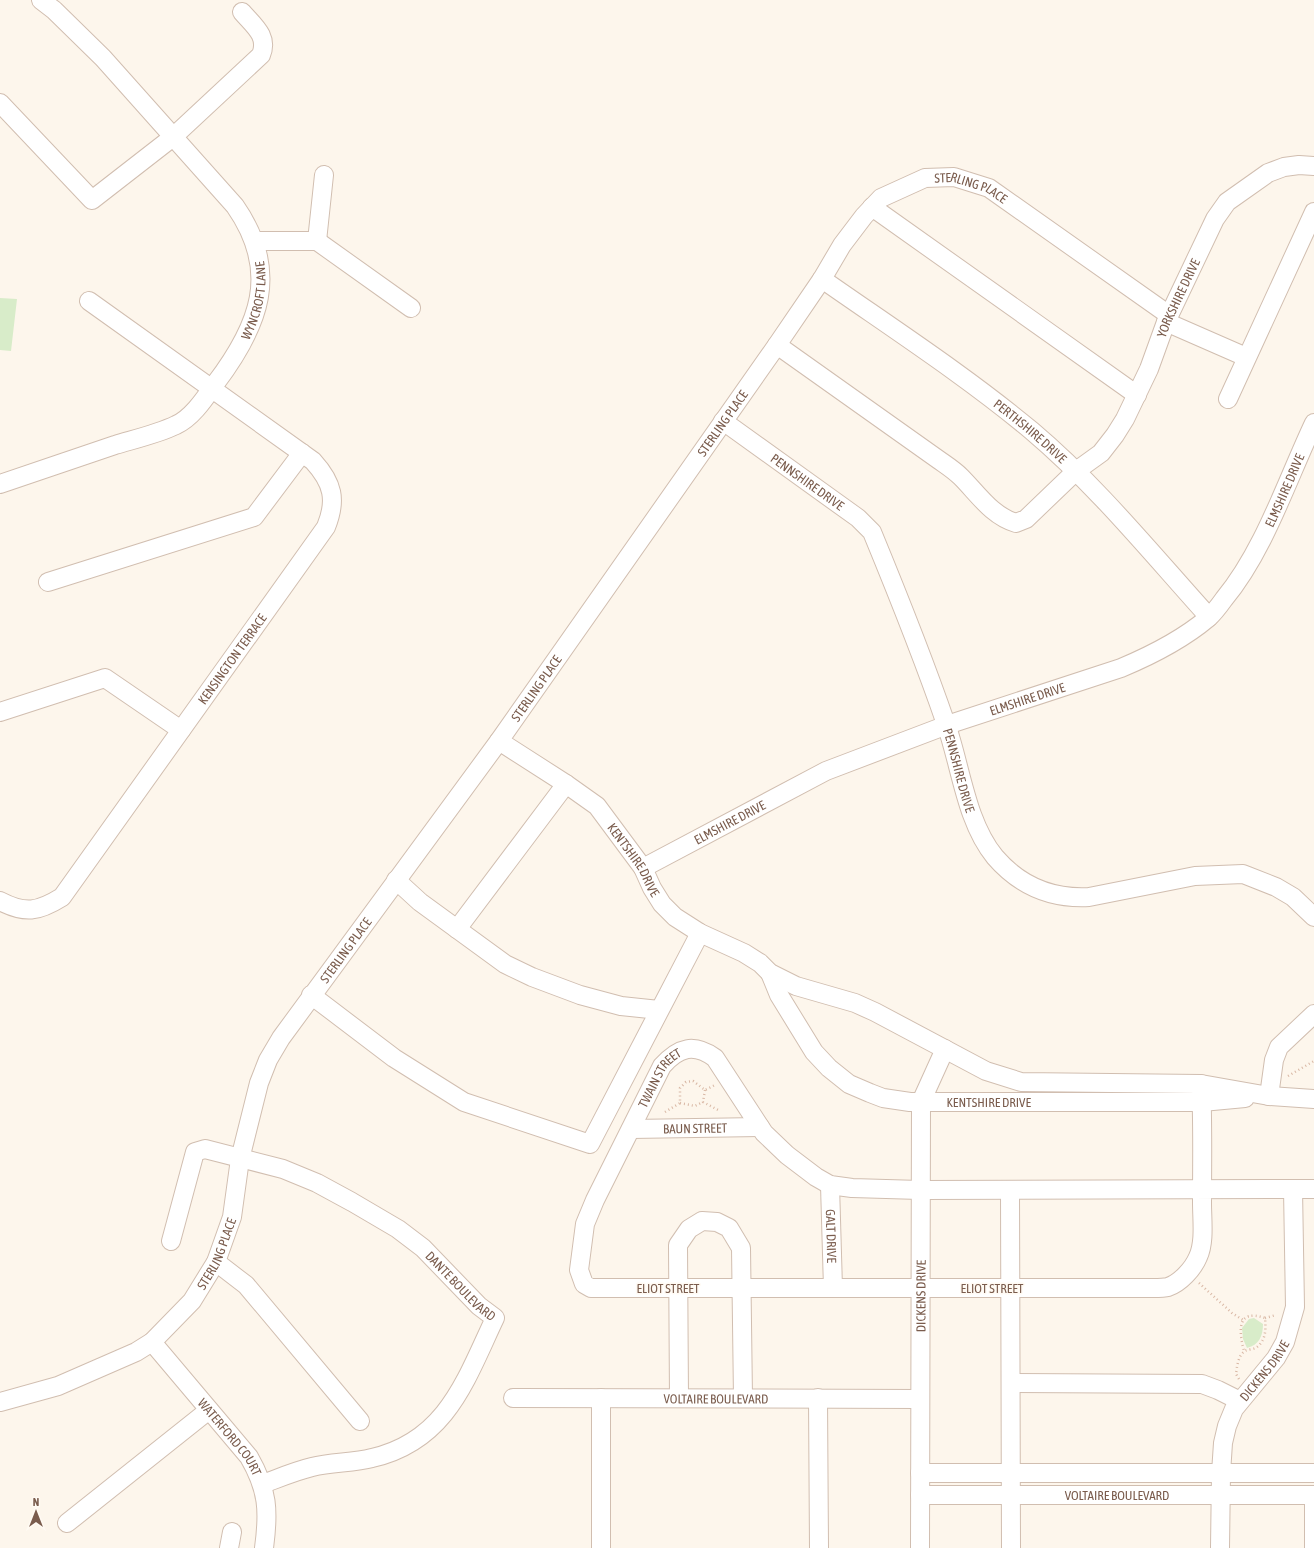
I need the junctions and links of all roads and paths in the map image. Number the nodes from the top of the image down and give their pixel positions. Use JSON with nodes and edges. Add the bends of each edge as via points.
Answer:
{"nodes":[{"id":1,"x":50,"y":3,"type":"edge"},
{"id":2,"x":242,"y":12,"type":"dead end"},
{"id":3,"x":0,"y":103,"type":"edge"},
{"id":4,"x":173,"y":137,"type":"junction"},
{"id":5,"x":1314,"y":166,"type":"edge"},
{"id":6,"x":324,"y":175,"type":"dead end"},
{"id":7,"x":872,"y":208,"type":"junction"},
{"id":8,"x":1314,"y":212,"type":"edge"},
{"id":9,"x":254,"y":241,"type":"junction"},
{"id":10,"x":317,"y":241,"type":"junction"},
{"id":11,"x":822,"y":279,"type":"junction"},
{"id":12,"x":90,"y":301,"type":"dead end"},
{"id":13,"x":411,"y":308,"type":"dead end"},
{"id":14,"x":1168,"y":318,"type":"junction"},
{"id":15,"x":776,"y":345,"type":"junction"},
{"id":16,"x":1246,"y":357,"type":"junction"},
{"id":17,"x":211,"y":389,"type":"junction"},
{"id":18,"x":1137,"y":395,"type":"junction"},
{"id":19,"x":1228,"y":399,"type":"dead end"},
{"id":20,"x":723,"y":421,"type":"junction"},
{"id":21,"x":1314,"y":423,"type":"edge"},
{"id":22,"x":302,"y":452,"type":"junction"},
{"id":23,"x":1076,"y":471,"type":"junction"},
{"id":24,"x":0,"y":484,"type":"edge"},
{"id":25,"x":48,"y":582,"type":"dead end"},
{"id":26,"x":1209,"y":617,"type":"junction"},
{"id":27,"x":0,"y":712,"type":"edge"},
{"id":28,"x":947,"y":725,"type":"junction"},
{"id":29,"x":181,"y":730,"type":"junction"},
{"id":30,"x":499,"y":741,"type":"junction"},
{"id":31,"x":566,"y":784,"type":"junction"},
{"id":32,"x":643,"y":868,"type":"junction"},
{"id":33,"x":396,"y":880,"type":"junction"},
{"id":34,"x":0,"y":901,"type":"edge"},
{"id":35,"x":1314,"y":917,"type":"edge"},
{"id":36,"x":457,"y":929,"type":"junction"},
{"id":37,"x":700,"y":933,"type":"junction"},
{"id":38,"x":770,"y":973,"type":"junction"},
{"id":39,"x":311,"y":995,"type":"junction"},
{"id":40,"x":659,"y":1010,"type":"junction"},
{"id":41,"x":1314,"y":1014,"type":"edge"},
{"id":42,"x":945,"y":1049,"type":"junction"},
{"id":43,"x":1314,"y":1061,"type":"edge"},
{"id":44,"x":1272,"y":1074,"type":"junction"},
{"id":45,"x":728,"y":1078,"type":"junction"},
{"id":46,"x":1201,"y":1084,"type":"junction"},
{"id":47,"x":705,"y":1090,"type":"junction"},
{"id":48,"x":1269,"y":1096,"type":"junction"},
{"id":49,"x":1314,"y":1099,"type":"edge"},
{"id":50,"x":703,"y":1102,"type":"junction"},
{"id":51,"x":921,"y":1102,"type":"junction"},
{"id":52,"x":1202,"y":1102,"type":"junction"},
{"id":53,"x":680,"y":1103,"type":"junction"},
{"id":54,"x":663,"y":1113,"type":"dead end"},
{"id":55,"x":740,"y":1127,"type":"junction"},
{"id":56,"x":760,"y":1127,"type":"junction"},
{"id":57,"x":630,"y":1129,"type":"junction"},
{"id":58,"x":240,"y":1159,"type":"junction"},
{"id":59,"x":830,"y":1185,"type":"junction"},
{"id":60,"x":1293,"y":1189,"type":"junction"},
{"id":61,"x":1314,"y":1189,"type":"edge"},
{"id":62,"x":920,"y":1190,"type":"junction"},
{"id":63,"x":1010,"y":1190,"type":"junction"},
{"id":64,"x":1202,"y":1190,"type":"junction"},
{"id":65,"x":170,"y":1241,"type":"dead end"},
{"id":66,"x":216,"y":1262,"type":"junction"},
{"id":67,"x":1188,"y":1272,"type":"junction"},
{"id":68,"x":600,"y":1287,"type":"joint"},
{"id":69,"x":677,"y":1288,"type":"junction"},
{"id":70,"x":742,"y":1288,"type":"junction"},
{"id":71,"x":833,"y":1288,"type":"junction"},
{"id":72,"x":920,"y":1288,"type":"junction"},
{"id":73,"x":1012,"y":1288,"type":"junction"},
{"id":74,"x":1243,"y":1320,"type":"junction"},
{"id":75,"x":152,"y":1342,"type":"junction"},
{"id":76,"x":1244,"y":1351,"type":"junction"},
{"id":77,"x":1011,"y":1383,"type":"junction"},
{"id":78,"x":1251,"y":1388,"type":"junction"},
{"id":79,"x":513,"y":1398,"type":"dead end"},
{"id":80,"x":601,"y":1398,"type":"junction"},
{"id":81,"x":678,"y":1398,"type":"junction"},
{"id":82,"x":743,"y":1398,"type":"junction"},
{"id":83,"x":818,"y":1398,"type":"junction"},
{"id":84,"x":920,"y":1399,"type":"junction"},
{"id":85,"x":0,"y":1402,"type":"edge"},
{"id":86,"x":1240,"y":1402,"type":"junction"},
{"id":87,"x":209,"y":1410,"type":"junction"},
{"id":88,"x":360,"y":1421,"type":"dead end"},
{"id":89,"x":920,"y":1473,"type":"junction"},
{"id":90,"x":1011,"y":1473,"type":"junction"},
{"id":91,"x":1221,"y":1473,"type":"junction"},
{"id":92,"x":1314,"y":1473,"type":"edge"},
{"id":93,"x":263,"y":1484,"type":"junction"},
{"id":94,"x":1314,"y":1491,"type":"edge"},
{"id":95,"x":920,"y":1495,"type":"junction"},
{"id":96,"x":1011,"y":1495,"type":"junction"},
{"id":97,"x":1220,"y":1495,"type":"junction"},
{"id":98,"x":1314,"y":1495,"type":"edge"},
{"id":99,"x":1314,"y":1502,"type":"edge"},
{"id":100,"x":67,"y":1523,"type":"dead end"},
{"id":101,"x":264,"y":1548,"type":"edge"},
{"id":102,"x":601,"y":1548,"type":"edge"},
{"id":103,"x":819,"y":1548,"type":"edge"},
{"id":104,"x":920,"y":1548,"type":"edge"},
{"id":105,"x":1011,"y":1548,"type":"edge"},
{"id":106,"x":1220,"y":1548,"type":"edge"},
{"id":107,"x":1314,"y":1548,"type":"edge"}],
"edges":[{"from":1,"to":4,"type":"street","name":"WYNCROFT LANE"},
{"from":2,"to":4,"type":"street","via":[[264,39],[261,55]]},
{"from":3,"to":4,"type":"street","via":[[92,200]]},
{"from":4,"to":9,"type":"street","name":"WYNCROFT LANE","via":[[236,206]]},
{"from":5,"to":14,"type":"street","name":"YORKSHIRE DRIVE","via":[[1284,167],[1268,173],[1227,202],[1215,219]]},
{"from":6,"to":10,"type":"street"},
{"from":7,"to":11,"type":"street","name":"STERLING PLACE","via":[[842,245]]},
{"from":7,"to":14,"type":"street","name":"STERLING PLACE","via":[[881,198],[925,178],[954,177],[989,188]]},
{"from":7,"to":18,"type":"street"},
{"from":8,"to":16,"type":"street"},
{"from":9,"to":10,"type":"street"},
{"from":9,"to":17,"type":"street","name":"WYNCROFT LANE","via":[[261,284],[256,312],[247,336],[232,362]]},
{"from":10,"to":13,"type":"street"},
{"from":11,"to":15,"type":"street","name":"STERLING PLACE"},
{"from":11,"to":23,"type":"street","name":"PERTHSHIRE DRIVE","via":[[994,401]]},
{"from":12,"to":17,"type":"street","name":"KENSINGTON TERRACE"},
{"from":14,"to":16,"type":"street","name":"STERLING PLACE"},
{"from":14,"to":18,"type":"street","name":"YORKSHIRE DRIVE","via":[[1158,349]]},
{"from":15,"to":20,"type":"street","name":"STERLING PLACE"},
{"from":15,"to":23,"type":"street","name":"YORKSHIRE DRIVE","via":[[960,476],[1003,519],[1016,523],[1026,518]]},
{"from":16,"to":19,"type":"street"},
{"from":17,"to":22,"type":"street","name":"KENSINGTON TERRACE"},
{"from":17,"to":24,"type":"street","name":"WYNCROFT LANE","via":[[188,417],[177,425]]},
{"from":18,"to":23,"type":"street","name":"YORKSHIRE DRIVE","via":[[1126,419],[1104,449]]},
{"from":20,"to":28,"type":"street","name":"PENNSHIRE DRIVE","via":[[858,518],[872,532]]},
{"from":20,"to":30,"type":"street","name":"STERLING PLACE"},
{"from":21,"to":26,"type":"street","name":"ELMSHIRE DRIVE","via":[[1247,567]]},
{"from":22,"to":25,"type":"street","via":[[254,517]]},
{"from":22,"to":29,"type":"street","name":"KENSINGTON TERRACE","via":[[322,471],[329,483],[332,496],[331,514],[326,528]]},
{"from":23,"to":26,"type":"street","name":"PERTHSHIRE DRIVE"},
{"from":26,"to":28,"type":"street","name":"ELMSHIRE DRIVE","via":[[1173,643],[1147,657]]},
{"from":27,"to":29,"type":"street","via":[[105,678]]},
{"from":28,"to":32,"type":"street","name":"ELMSHIRE DRIVE","via":[[826,771]]},
{"from":28,"to":35,"type":"street","name":"PENNSHIRE DRIVE","via":[[978,831],[994,856],[1008,871],[1038,890],[1055,895],[1089,897],[1195,876],[1243,874],[1293,897]]},
{"from":29,"to":34,"type":"street","name":"KENSINGTON TERRACE","via":[[62,897],[40,909],[25,910]]},
{"from":30,"to":31,"type":"street","name":"KENTSHIRE DRIVE"},
{"from":30,"to":33,"type":"street","name":"STERLING PLACE"},
{"from":31,"to":32,"type":"street","name":"KENTSHIRE DRIVE","via":[[597,806]]},
{"from":31,"to":36,"type":"street"},
{"from":32,"to":37,"type":"street","name":"KENTSHIRE DRIVE","via":[[662,904],[675,917]]},
{"from":33,"to":36,"type":"street","via":[[420,902]]},
{"from":33,"to":39,"type":"street","name":"STERLING PLACE"},
{"from":36,"to":40,"type":"street","via":[[505,964],[532,977],[580,995],[621,1006]]},
{"from":37,"to":38,"type":"street","name":"KENTSHIRE DRIVE","via":[[760,963]]},
{"from":37,"to":40,"type":"street"},
{"from":38,"to":42,"type":"street","name":"KENTSHIRE DRIVE","via":[[796,986],[855,1003]]},
{"from":38,"to":51,"type":"street","name":"KENTSHIRE DRIVE","via":[[779,995],[814,1052],[833,1072],[853,1086],[883,1098]]},
{"from":39,"to":40,"type":"street","via":[[394,1058],[464,1102],[590,1144]]},
{"from":39,"to":58,"type":"street","name":"STERLING PLACE","via":[[268,1060],[259,1083]]},
{"from":41,"to":44,"type":"street","via":[[1278,1047]]},
{"from":42,"to":46,"type":"street","name":"KENTSHIRE DRIVE","via":[[999,1077],[1022,1082]]},
{"from":42,"to":51,"type":"street","name":"DICKENS DRIVE"},
{"from":43,"to":44,"type":"path","via":[[1288,1076]]},
{"from":44,"to":48,"type":"street"},
{"from":45,"to":47,"type":"path"},
{"from":45,"to":56,"type":"street","name":"TWAIN STREET"},
{"from":45,"to":57,"type":"street","name":"TWAIN STREET","via":[[715,1058],[705,1051],[684,1049],[678,1052],[662,1066]]},
{"from":46,"to":48,"type":"street","name":"KENTSHIRE DRIVE"},
{"from":46,"to":52,"type":"street","name":"ELIOT STREET"},
{"from":47,"to":50,"type":"path"},
{"from":47,"to":53,"type":"path","via":[[693,1081],[686,1082],[680,1088]]},
{"from":48,"to":49,"type":"street","name":"KENTSHIRE DRIVE"},
{"from":48,"to":52,"type":"street","name":"KENTSHIRE DRIVE"},
{"from":50,"to":53,"type":"path","via":[[695,1106]]},
{"from":50,"to":55,"type":"path","via":[[730,1117]]},
{"from":51,"to":52,"type":"street","name":"KENTSHIRE DRIVE"},
{"from":51,"to":62,"type":"street","name":"DICKENS DRIVE"},
{"from":52,"to":64,"type":"street","name":"ELIOT STREET"},
{"from":53,"to":54,"type":"path"},
{"from":55,"to":56,"type":"street","name":"BAUN STREET"},
{"from":55,"to":57,"type":"street","name":"BAUN STREET"},
{"from":56,"to":59,"type":"street","name":"TWAIN STREET","via":[[787,1155]]},
{"from":57,"to":68,"type":"street","name":"TWAIN STREET","via":[[585,1224],[579,1270],[584,1284],[592,1288]]},
{"from":58,"to":65,"type":"street","via":[[205,1149],[195,1152]]},
{"from":58,"to":66,"type":"street","name":"STERLING PLACE","via":[[232,1217]]},
{"from":58,"to":93,"type":"street","name":"DANTE BOULEVARD","via":[[282,1169],[317,1183],[398,1229],[423,1248],[479,1306],[495,1318],[459,1394],[441,1419],[422,1436],[398,1450],[372,1458],[312,1467]]},
{"from":59,"to":62,"type":"street","name":"TWAIN STREET","via":[[860,1189]]},
{"from":59,"to":71,"type":"street","name":"GALT DRIVE"},
{"from":60,"to":61,"type":"street","name":"TWAIN STREET"},
{"from":60,"to":64,"type":"street","name":"TWAIN STREET"},
{"from":60,"to":78,"type":"street","name":"DICKENS DRIVE","via":[[1295,1307],[1292,1324],[1276,1358]]},
{"from":62,"to":63,"type":"street","name":"TWAIN STREET"},
{"from":62,"to":72,"type":"street","name":"DICKENS DRIVE"},
{"from":63,"to":64,"type":"street","name":"TWAIN STREET"},
{"from":63,"to":73,"type":"street"},
{"from":64,"to":67,"type":"street","name":"ELIOT STREET","via":[[1202,1244],[1199,1257]]},
{"from":66,"to":75,"type":"street","name":"STERLING PLACE","via":[[192,1301]]},
{"from":66,"to":88,"type":"street","via":[[246,1285]]},
{"from":67,"to":73,"type":"street","name":"ELIOT STREET","via":[[1172,1284],[1160,1288]]},
{"from":67,"to":74,"type":"path"},
{"from":68,"to":69,"type":"street","name":"ELIOT STREET"},
{"from":69,"to":70,"type":"street","name":"ELIOT STREET"},
{"from":69,"to":70,"type":"street","via":[[678,1246],[689,1229],[702,1221],[717,1222],[729,1228],[737,1241],[741,1248]]},
{"from":69,"to":81,"type":"street"},
{"from":70,"to":71,"type":"street","name":"ELIOT STREET"},
{"from":70,"to":82,"type":"street"},
{"from":71,"to":72,"type":"street","name":"ELIOT STREET"},
{"from":72,"to":73,"type":"street","name":"ELIOT STREET"},
{"from":72,"to":84,"type":"street","name":"DICKENS DRIVE"},
{"from":73,"to":77,"type":"street"},
{"from":74,"to":76,"type":"path","via":[[1240,1335]]},
{"from":74,"to":76,"type":"path","via":[[1257,1315],[1265,1318],[1266,1326],[1262,1340],[1256,1347]]},
{"from":75,"to":85,"type":"street","name":"STERLING PLACE","via":[[85,1376]]},
{"from":75,"to":87,"type":"street","name":"WATERFORD COURT"},
{"from":76,"to":78,"type":"path","via":[[1236,1374]]},
{"from":77,"to":86,"type":"street","via":[[1202,1384]]},
{"from":77,"to":90,"type":"street"},
{"from":78,"to":86,"type":"street","name":"DICKENS DRIVE"},
{"from":79,"to":80,"type":"street","name":"VOLTAIRE BOULEVARD"},
{"from":80,"to":81,"type":"street","name":"VOLTAIRE BOULEVARD"},
{"from":80,"to":102,"type":"street"},
{"from":81,"to":82,"type":"street","name":"VOLTAIRE BOULEVARD"},
{"from":82,"to":83,"type":"street","name":"VOLTAIRE BOULEVARD"},
{"from":83,"to":84,"type":"street","name":"VOLTAIRE BOULEVARD"},
{"from":83,"to":103,"type":"street"},
{"from":84,"to":89,"type":"street","name":"DICKENS DRIVE"},
{"from":86,"to":91,"type":"street","name":"DICKENS DRIVE","via":[[1227,1426]]},
{"from":87,"to":93,"type":"street","name":"WATERFORD COURT","via":[[249,1457]]},
{"from":87,"to":100,"type":"street"},
{"from":89,"to":90,"type":"street","name":"VOLTAIRE BOULEVARD"},
{"from":89,"to":95,"type":"street","name":"DICKENS DRIVE"},
{"from":90,"to":91,"type":"street","name":"VOLTAIRE BOULEVARD"},
{"from":90,"to":96,"type":"street"},
{"from":91,"to":92,"type":"street","name":"VOLTAIRE BOULEVARD"},
{"from":91,"to":97,"type":"street","name":"DICKENS DRIVE"},
{"from":92,"to":94,"type":"street"},
{"from":93,"to":101,"type":"street","name":"WATERFORD COURT","via":[[268,1520]]},
{"from":95,"to":96,"type":"street","name":"VOLTAIRE BOULEVARD"},
{"from":95,"to":104,"type":"street","name":"DICKENS DRIVE"},
{"from":96,"to":97,"type":"street","name":"VOLTAIRE BOULEVARD"},
{"from":96,"to":105,"type":"street"},
{"from":97,"to":98,"type":"street","name":"VOLTAIRE BOULEVARD"},
{"from":97,"to":106,"type":"street","name":"DICKENS DRIVE"},
{"from":99,"to":107,"type":"street"}]}
